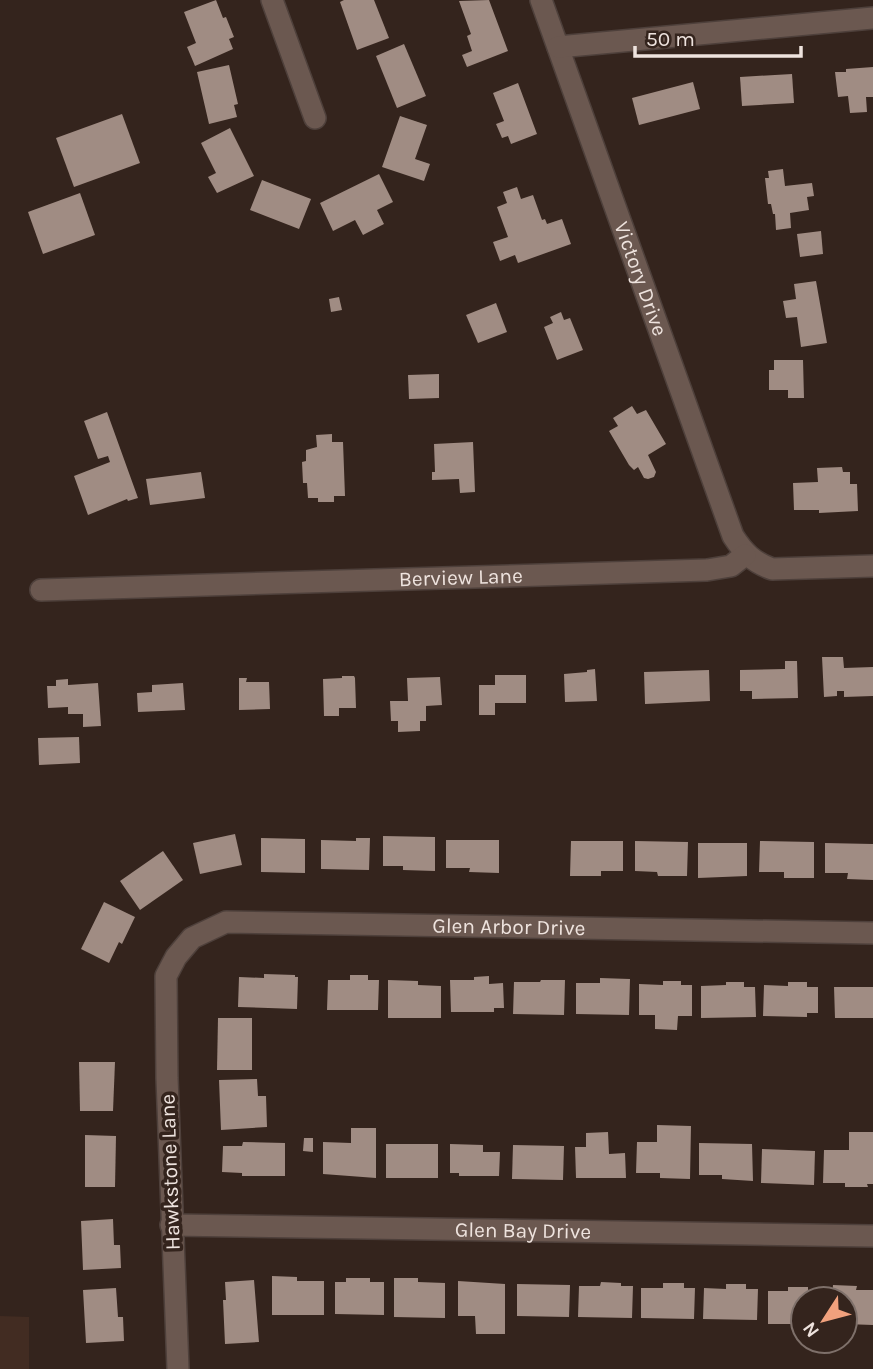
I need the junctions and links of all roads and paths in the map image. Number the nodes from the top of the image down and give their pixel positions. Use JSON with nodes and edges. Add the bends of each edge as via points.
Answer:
{"nodes":[{"id":1,"x":272,"y":0,"type":"edge"},
{"id":2,"x":541,"y":0,"type":"edge"},
{"id":3,"x":873,"y":18,"type":"edge"},
{"id":4,"x":558,"y":47,"type":"junction"},
{"id":5,"x":314,"y":118,"type":"dead end"},
{"id":6,"x":746,"y":555,"type":"junction"},
{"id":7,"x":873,"y":566,"type":"edge"},
{"id":8,"x":41,"y":590,"type":"dead end"},
{"id":9,"x":873,"y":933,"type":"edge"},
{"id":10,"x":166,"y":976,"type":"joint"},
{"id":11,"x":171,"y":1225,"type":"junction"},
{"id":12,"x":873,"y":1236,"type":"edge"},
{"id":13,"x":178,"y":1369,"type":"edge"}],
"edges":[{"from":1,"to":5,"type":"street"},
{"from":2,"to":4,"type":"street","name":"Victory Drive"},
{"from":3,"to":4,"type":"street"},
{"from":4,"to":6,"type":"street","name":"Victory Drive","via":[[733,536]]},
{"from":6,"to":7,"type":"street","via":[[772,569]]},
{"from":6,"to":8,"type":"street","name":"Berview Lane","via":[[731,566],[707,570]]},
{"from":9,"to":10,"type":"street","name":"Glen Arbor Drive","via":[[226,922],[192,937]]},
{"from":10,"to":11,"type":"street","name":"Hawkstone Lane"},
{"from":11,"to":12,"type":"street","name":"Glen Bay Drive"},
{"from":11,"to":13,"type":"street","name":"Hawkstone Lane"}]}
